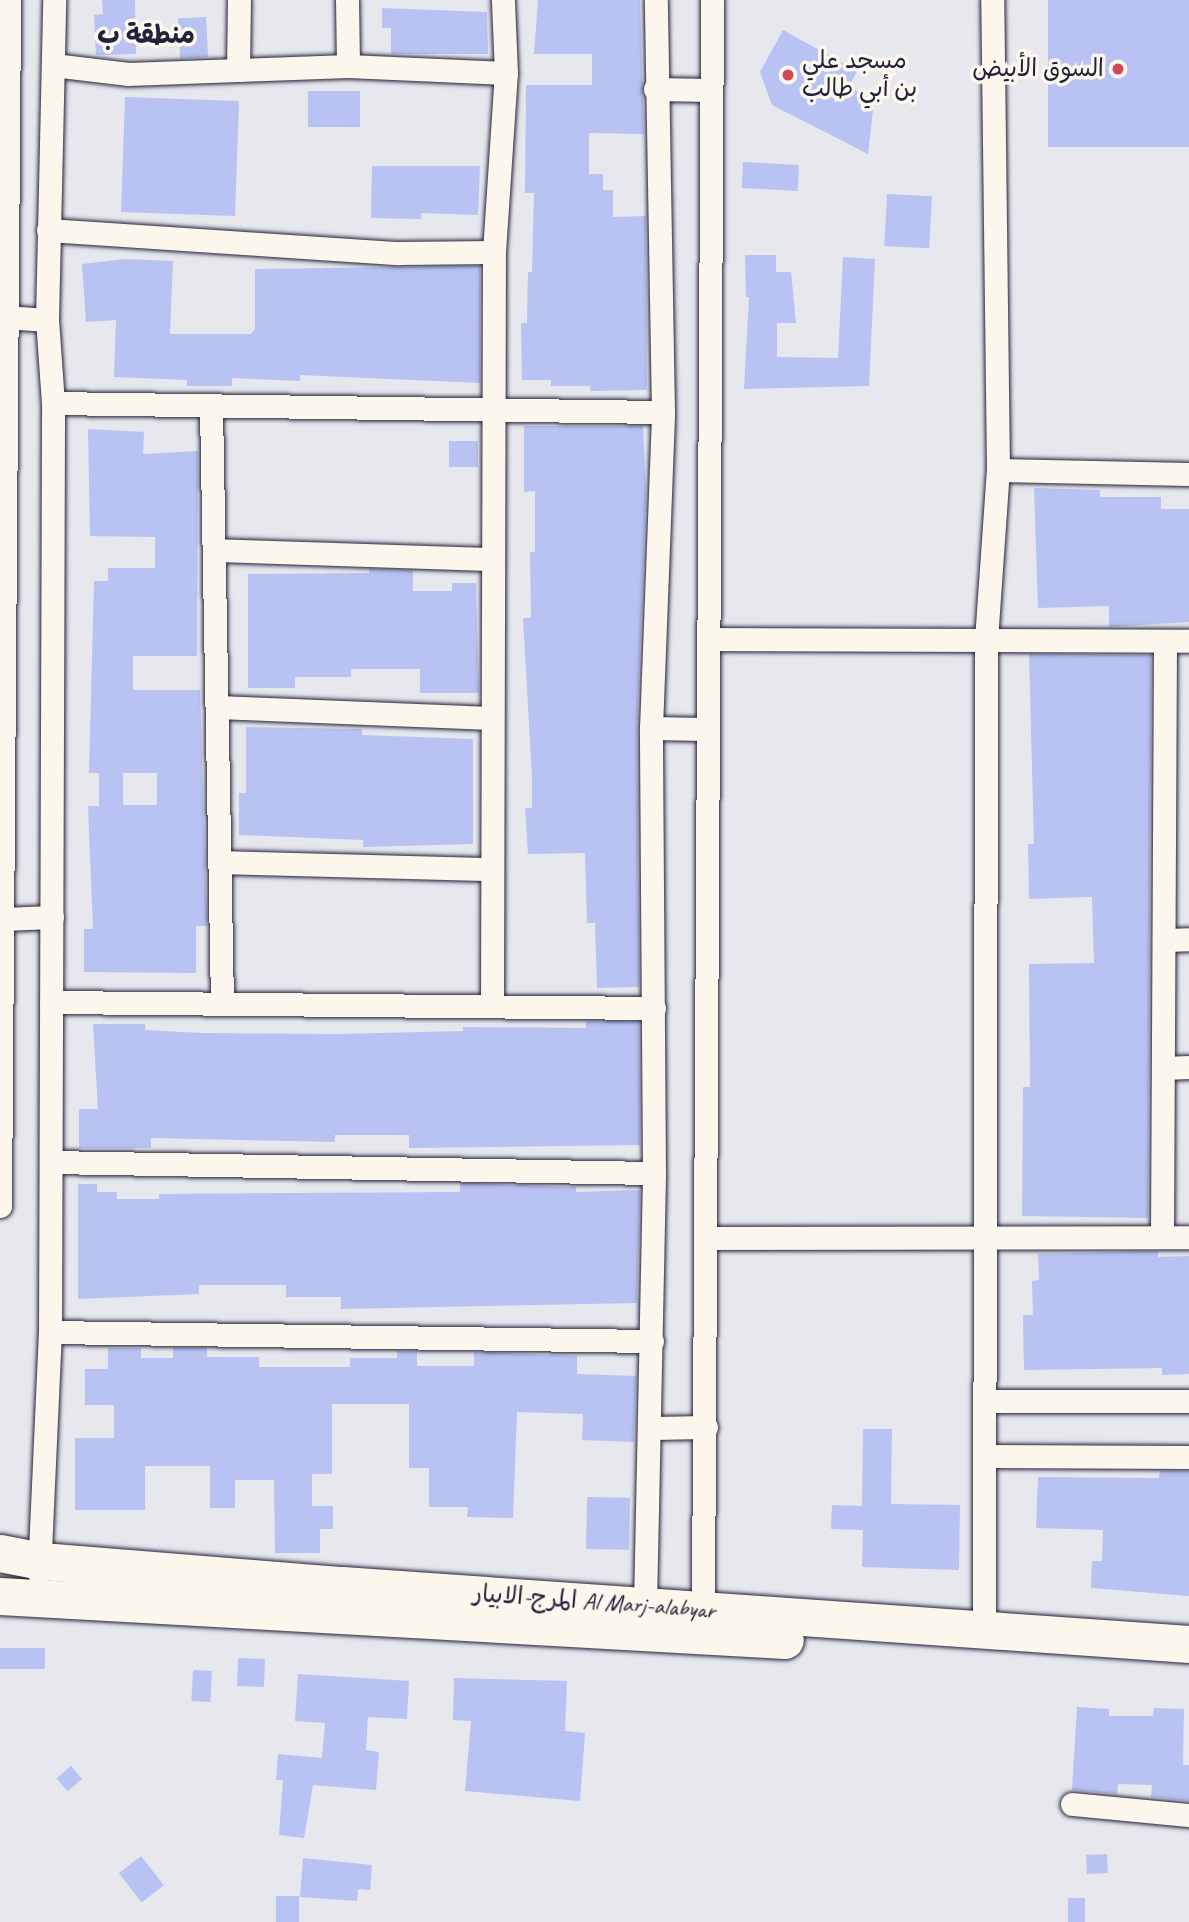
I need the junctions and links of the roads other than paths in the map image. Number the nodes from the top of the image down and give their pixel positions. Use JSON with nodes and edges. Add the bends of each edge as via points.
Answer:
{"nodes":[{"id":1,"x":9,"y":0,"type":"edge"},
{"id":2,"x":54,"y":0,"type":"edge"},
{"id":3,"x":239,"y":0,"type":"edge"},
{"id":4,"x":347,"y":0,"type":"edge"},
{"id":5,"x":503,"y":0,"type":"edge"},
{"id":6,"x":656,"y":0,"type":"edge"},
{"id":7,"x":712,"y":0,"type":"edge"},
{"id":8,"x":992,"y":0,"type":"edge"},
{"id":9,"x":53,"y":65,"type":"junction"},
{"id":10,"x":348,"y":66,"type":"junction"},
{"id":11,"x":238,"y":70,"type":"junction"},
{"id":12,"x":506,"y":73,"type":"junction"},
{"id":13,"x":656,"y":89,"type":"junction"},
{"id":14,"x":711,"y":90,"type":"junction"},
{"id":15,"x":48,"y":230,"type":"junction"},
{"id":16,"x":494,"y":252,"type":"junction"},
{"id":17,"x":5,"y":317,"type":"junction"},
{"id":18,"x":47,"y":320,"type":"junction"},
{"id":19,"x":2,"y":395,"type":"edge"},
{"id":20,"x":53,"y":403,"type":"junction"},
{"id":21,"x":211,"y":408,"type":"junction"},
{"id":22,"x":493,"y":411,"type":"junction"},
{"id":23,"x":663,"y":412,"type":"junction"},
{"id":24,"x":998,"y":470,"type":"junction"},
{"id":25,"x":1189,"y":474,"type":"edge"},
{"id":26,"x":214,"y":550,"type":"junction"},
{"id":27,"x":492,"y":559,"type":"junction"},
{"id":28,"x":2,"y":563,"type":"edge"},
{"id":29,"x":708,"y":639,"type":"junction"},
{"id":30,"x":986,"y":640,"type":"junction"},
{"id":31,"x":1165,"y":641,"type":"junction"},
{"id":32,"x":1189,"y":641,"type":"edge"},
{"id":33,"x":217,"y":707,"type":"junction"},
{"id":34,"x":492,"y":718,"type":"junction"},
{"id":35,"x":2,"y":721,"type":"edge"},
{"id":36,"x":651,"y":728,"type":"junction"},
{"id":37,"x":706,"y":729,"type":"junction"},
{"id":38,"x":1178,"y":780,"type":"edge"},
{"id":39,"x":2,"y":838,"type":"edge"},
{"id":40,"x":219,"y":862,"type":"junction"},
{"id":41,"x":492,"y":869,"type":"junction"},
{"id":42,"x":52,"y":917,"type":"junction"},
{"id":43,"x":3,"y":919,"type":"junction"},
{"id":44,"x":1189,"y":939,"type":"edge"},
{"id":45,"x":1165,"y":940,"type":"junction"},
{"id":46,"x":1,"y":996,"type":"edge"},
{"id":47,"x":51,"y":1002,"type":"junction"},
{"id":48,"x":222,"y":1003,"type":"junction"},
{"id":49,"x":492,"y":1006,"type":"junction"},
{"id":50,"x":654,"y":1008,"type":"junction"},
{"id":51,"x":1163,"y":1068,"type":"junction"},
{"id":52,"x":1189,"y":1068,"type":"edge"},
{"id":53,"x":51,"y":1162,"type":"junction"},
{"id":54,"x":1,"y":1165,"type":"edge"},
{"id":55,"x":654,"y":1173,"type":"junction"},
{"id":56,"x":0,"y":1206,"type":"edge"},
{"id":57,"x":985,"y":1236,"type":"junction"},
{"id":58,"x":1162,"y":1236,"type":"junction"},
{"id":59,"x":1189,"y":1237,"type":"edge"},
{"id":60,"x":708,"y":1238,"type":"junction"},
{"id":61,"x":50,"y":1332,"type":"junction"},
{"id":62,"x":652,"y":1340,"type":"junction"},
{"id":63,"x":988,"y":1401,"type":"junction"},
{"id":64,"x":1189,"y":1401,"type":"edge"},
{"id":65,"x":706,"y":1426,"type":"junction"},
{"id":66,"x":652,"y":1428,"type":"junction"},
{"id":67,"x":988,"y":1456,"type":"junction"},
{"id":68,"x":1189,"y":1457,"type":"edge"},
{"id":69,"x":0,"y":1553,"type":"edge"},
{"id":70,"x":41,"y":1561,"type":"junction"},
{"id":71,"x":10,"y":1595,"type":"edge"},
{"id":72,"x":645,"y":1605,"type":"junction"},
{"id":73,"x":703,"y":1609,"type":"junction"},
{"id":74,"x":984,"y":1632,"type":"junction"},
{"id":75,"x":1189,"y":1644,"type":"edge"},
{"id":76,"x":1189,"y":1666,"type":"edge"},
{"id":77,"x":1072,"y":1804,"type":"dead end"},
{"id":78,"x":1189,"y":1815,"type":"edge"}],
"edges":[{"from":1,"to":17,"type":"street"},
{"from":2,"to":9,"type":"street"},
{"from":3,"to":11,"type":"street"},
{"from":4,"to":10,"type":"street"},
{"from":5,"to":12,"type":"street"},
{"from":6,"to":13,"type":"street"},
{"from":7,"to":14,"type":"street"},
{"from":8,"to":24,"type":"street"},
{"from":9,"to":11,"type":"street","via":[[128,74]]},
{"from":9,"to":15,"type":"street"},
{"from":10,"to":11,"type":"street"},
{"from":10,"to":12,"type":"street"},
{"from":12,"to":16,"type":"street"},
{"from":13,"to":14,"type":"street"},
{"from":13,"to":23,"type":"street"},
{"from":14,"to":29,"type":"street"},
{"from":15,"to":16,"type":"street","via":[[398,253]]},
{"from":15,"to":18,"type":"street"},
{"from":16,"to":22,"type":"street"},
{"from":17,"to":18,"type":"street"},
{"from":17,"to":19,"type":"street"},
{"from":18,"to":20,"type":"street"},
{"from":19,"to":28,"type":"street"},
{"from":20,"to":21,"type":"street"},
{"from":20,"to":42,"type":"street"},
{"from":21,"to":22,"type":"street"},
{"from":21,"to":26,"type":"street"},
{"from":22,"to":23,"type":"street"},
{"from":22,"to":27,"type":"street"},
{"from":23,"to":36,"type":"street"},
{"from":24,"to":25,"type":"street"},
{"from":24,"to":30,"type":"street"},
{"from":26,"to":27,"type":"street"},
{"from":26,"to":33,"type":"street"},
{"from":27,"to":34,"type":"street"},
{"from":28,"to":35,"type":"street"},
{"from":29,"to":30,"type":"street"},
{"from":29,"to":37,"type":"street"},
{"from":30,"to":31,"type":"street"},
{"from":30,"to":57,"type":"street"},
{"from":31,"to":32,"type":"street"},
{"from":31,"to":38,"type":"street"},
{"from":33,"to":34,"type":"street"},
{"from":33,"to":40,"type":"street"},
{"from":34,"to":41,"type":"street"},
{"from":35,"to":39,"type":"street"},
{"from":36,"to":37,"type":"street"},
{"from":36,"to":50,"type":"street"},
{"from":37,"to":60,"type":"street"},
{"from":38,"to":45,"type":"street"},
{"from":39,"to":43,"type":"street"},
{"from":40,"to":41,"type":"street"},
{"from":40,"to":48,"type":"street"},
{"from":41,"to":49,"type":"street"},
{"from":42,"to":43,"type":"street"},
{"from":42,"to":47,"type":"street"},
{"from":43,"to":46,"type":"street"},
{"from":44,"to":45,"type":"street"},
{"from":45,"to":51,"type":"street"},
{"from":46,"to":54,"type":"street"},
{"from":47,"to":48,"type":"street"},
{"from":47,"to":53,"type":"street"},
{"from":48,"to":49,"type":"street"},
{"from":49,"to":50,"type":"street"},
{"from":50,"to":55,"type":"street"},
{"from":51,"to":52,"type":"street"},
{"from":51,"to":58,"type":"street"},
{"from":53,"to":55,"type":"street"},
{"from":53,"to":61,"type":"street"},
{"from":54,"to":56,"type":"street"},
{"from":55,"to":62,"type":"street"},
{"from":57,"to":58,"type":"street"},
{"from":57,"to":60,"type":"street"},
{"from":57,"to":63,"type":"street"},
{"from":58,"to":59,"type":"street"},
{"from":60,"to":65,"type":"street"},
{"from":61,"to":62,"type":"street"},
{"from":61,"to":70,"type":"street"},
{"from":62,"to":66,"type":"street"},
{"from":63,"to":64,"type":"street"},
{"from":63,"to":67,"type":"street"},
{"from":65,"to":66,"type":"street"},
{"from":65,"to":73,"type":"street"},
{"from":66,"to":72,"type":"street"},
{"from":67,"to":68,"type":"street"},
{"from":67,"to":74,"type":"street"},
{"from":69,"to":70,"type":"main road","name":"المرج-الابيار Al Marj-alabyar"},
{"from":70,"to":71,"type":"street"},
{"from":70,"to":72,"type":"main road","name":"المرج-الابيار Al Marj-alabyar"},
{"from":71,"to":76,"type":"main road","name":"المرج-الابيار Al Marj-alabyar"},
{"from":72,"to":73,"type":"main road","name":"المرج-الابيار Al Marj-alabyar"},
{"from":73,"to":74,"type":"main road","name":"المرج-الابيار Al Marj-alabyar"},
{"from":74,"to":75,"type":"main road","name":"المرج-الابيار Al Marj-alabyar"},
{"from":77,"to":78,"type":"street"}]}
